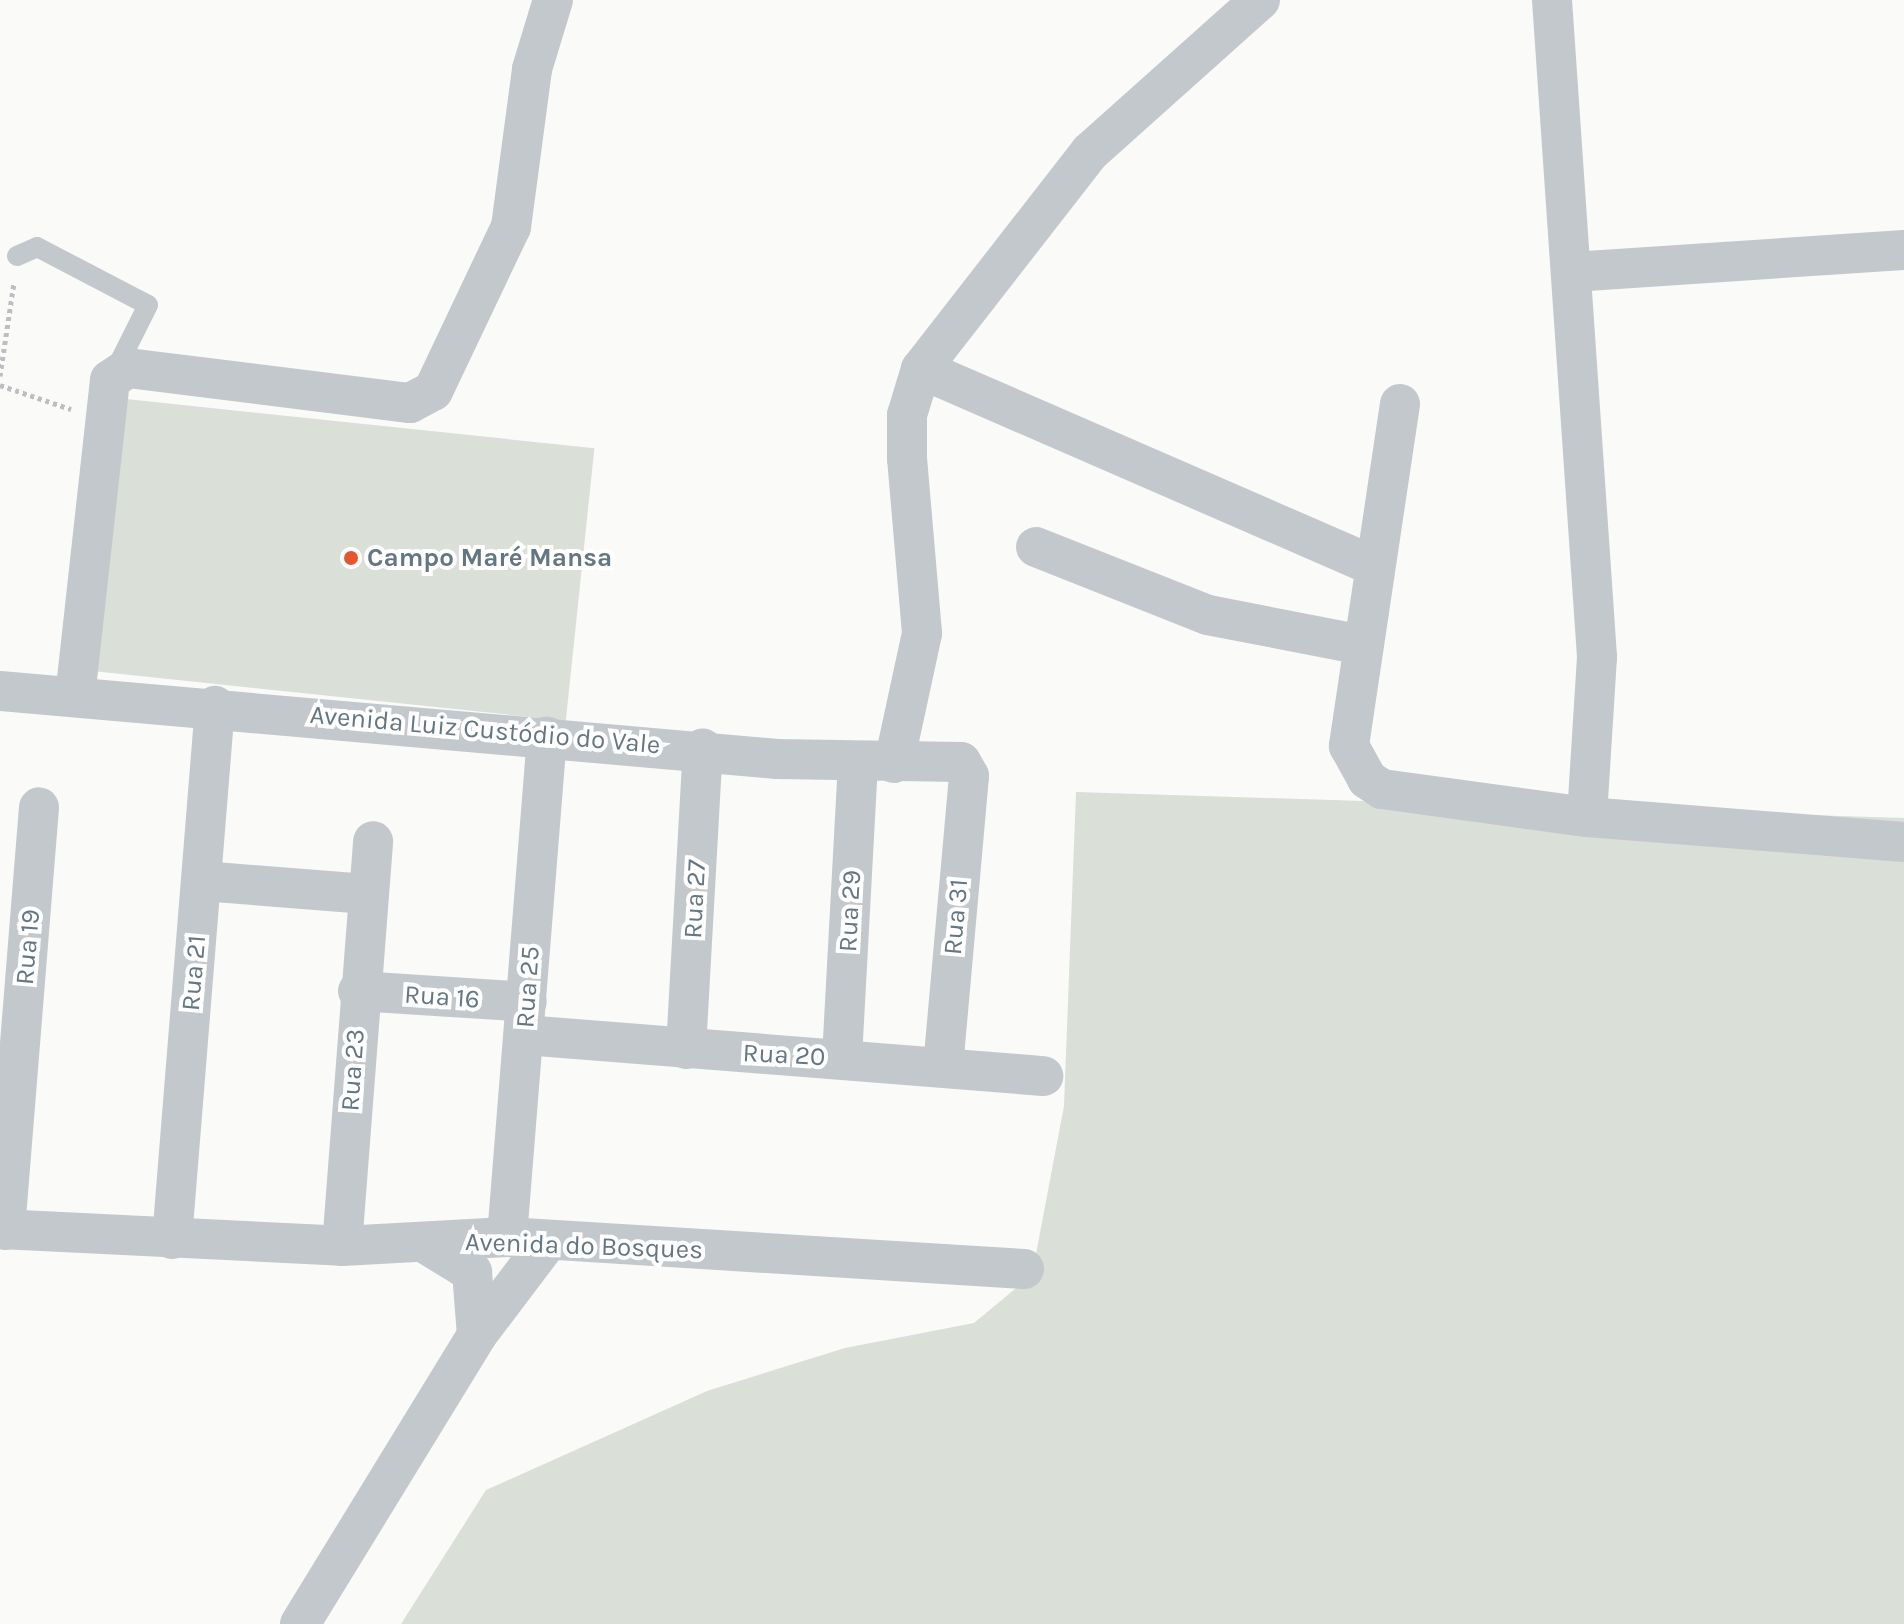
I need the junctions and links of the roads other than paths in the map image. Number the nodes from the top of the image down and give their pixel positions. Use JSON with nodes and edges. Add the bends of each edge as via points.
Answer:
{"nodes":[{"id":1,"x":553,"y":0,"type":"edge"},
{"id":2,"x":1260,"y":0,"type":"edge"},
{"id":3,"x":1552,"y":0,"type":"edge"},
{"id":4,"x":1904,"y":250,"type":"edge"},
{"id":5,"x":17,"y":256,"type":"road end"},
{"id":6,"x":1572,"y":272,"type":"junction"},
{"id":7,"x":921,"y":369,"type":"junction"},
{"id":8,"x":110,"y":380,"type":"junction"},
{"id":9,"x":1400,"y":404,"type":"dead end"},
{"id":10,"x":1036,"y":547,"type":"dead end"},
{"id":11,"x":1373,"y":566,"type":"junction"},
{"id":12,"x":1363,"y":645,"type":"junction"},
{"id":13,"x":0,"y":691,"type":"edge"},
{"id":14,"x":75,"y":697,"type":"junction"},
{"id":15,"x":215,"y":706,"type":"junction"},
{"id":16,"x":547,"y":737,"type":"junction"},
{"id":17,"x":703,"y":748,"type":"junction"},
{"id":18,"x":876,"y":763,"type":"junction"},
{"id":19,"x":967,"y":767,"type":"joint"},
{"id":20,"x":39,"y":807,"type":"dead end"},
{"id":21,"x":1587,"y":817,"type":"junction"},
{"id":22,"x":373,"y":841,"type":"dead end"},
{"id":23,"x":1904,"y":842,"type":"edge"},
{"id":24,"x":202,"y":881,"type":"junction"},
{"id":25,"x":366,"y":894,"type":"junction"},
{"id":26,"x":358,"y":991,"type":"junction"},
{"id":27,"x":526,"y":1019,"type":"junction"},
{"id":28,"x":686,"y":1049,"type":"junction"},
{"id":29,"x":842,"y":1058,"type":"junction"},
{"id":30,"x":943,"y":1067,"type":"junction"},
{"id":31,"x":1043,"y":1076,"type":"dead end"},
{"id":32,"x":2,"y":1230,"type":"edge"},
{"id":33,"x":507,"y":1237,"type":"junction"},
{"id":34,"x":172,"y":1239,"type":"junction"},
{"id":35,"x":548,"y":1241,"type":"junction"},
{"id":36,"x":426,"y":1244,"type":"junction"},
{"id":37,"x":342,"y":1246,"type":"junction"},
{"id":38,"x":1024,"y":1269,"type":"dead end"},
{"id":39,"x":477,"y":1335,"type":"junction"},
{"id":40,"x":300,"y":1624,"type":"edge"}],
"edges":[{"from":1,"to":8,"type":"street","via":[[532,69],[511,227],[433,391],[410,403],[128,368]]},
{"from":2,"to":7,"type":"street","via":[[1090,152]]},
{"from":3,"to":6,"type":"street"},
{"from":4,"to":6,"type":"street"},
{"from":5,"to":8,"type":"lane","via":[[37,247],[148,305]]},
{"from":6,"to":21,"type":"street","via":[[1597,657]]},
{"from":7,"to":11,"type":"street"},
{"from":7,"to":18,"type":"street","name":"Rua 29","via":[[907,415],[907,459],[922,633]]},
{"from":8,"to":14,"type":"street"},
{"from":9,"to":11,"type":"street"},
{"from":10,"to":12,"type":"street","via":[[1208,615]]},
{"from":11,"to":12,"type":"street"},
{"from":12,"to":21,"type":"street","via":[[1349,746],[1367,779],[1382,789]]},
{"from":13,"to":14,"type":"street","name":"Avenida Luiz Custódio do Vale"},
{"from":14,"to":15,"type":"street","name":"Avenida Luiz Custódio do Vale"},
{"from":15,"to":16,"type":"street","name":"Avenida Luiz Custódio do Vale"},
{"from":15,"to":24,"type":"street","name":"Rua 21"},
{"from":16,"to":17,"type":"street","name":"Avenida Luiz Custódio do Vale"},
{"from":16,"to":27,"type":"street","name":"Rua 25"},
{"from":17,"to":18,"type":"street","name":"Avenida Luiz Custódio do Vale"},
{"from":17,"to":28,"type":"street","name":"Rua 27"},
{"from":18,"to":19,"type":"street","name":"Avenida Luiz Custódio do Vale","via":[[956,761]]},
{"from":18,"to":29,"type":"street","name":"Rua 29"},
{"from":19,"to":30,"type":"street","name":"Rua 31"},
{"from":20,"to":32,"type":"street","name":"Rua 19"},
{"from":21,"to":23,"type":"street"},
{"from":22,"to":25,"type":"street","name":"Rua 23"},
{"from":24,"to":25,"type":"street"},
{"from":24,"to":34,"type":"street","name":"Rua 21"},
{"from":25,"to":26,"type":"street","name":"Rua 23"},
{"from":26,"to":27,"type":"street","name":"Rua 16"},
{"from":26,"to":37,"type":"street","name":"Rua 23"},
{"from":27,"to":28,"type":"street","name":"Rua 20"},
{"from":27,"to":33,"type":"street","name":"Rua 25"},
{"from":28,"to":29,"type":"street","name":"Rua 20"},
{"from":29,"to":30,"type":"street","name":"Rua 20"},
{"from":30,"to":31,"type":"street","name":"Rua 20"},
{"from":32,"to":34,"type":"street","name":"Avenida do Bosques"},
{"from":33,"to":35,"type":"street","name":"Avenida do Bosques"},
{"from":33,"to":36,"type":"street","name":"Avenida do Bosques"},
{"from":34,"to":37,"type":"street","name":"Avenida do Bosques"},
{"from":35,"to":38,"type":"street","name":"Avenida do Bosques"},
{"from":35,"to":39,"type":"street"},
{"from":36,"to":37,"type":"street","name":"Avenida do Bosques"},
{"from":36,"to":39,"type":"street","via":[[472,1272]]},
{"from":39,"to":40,"type":"street"}]}
